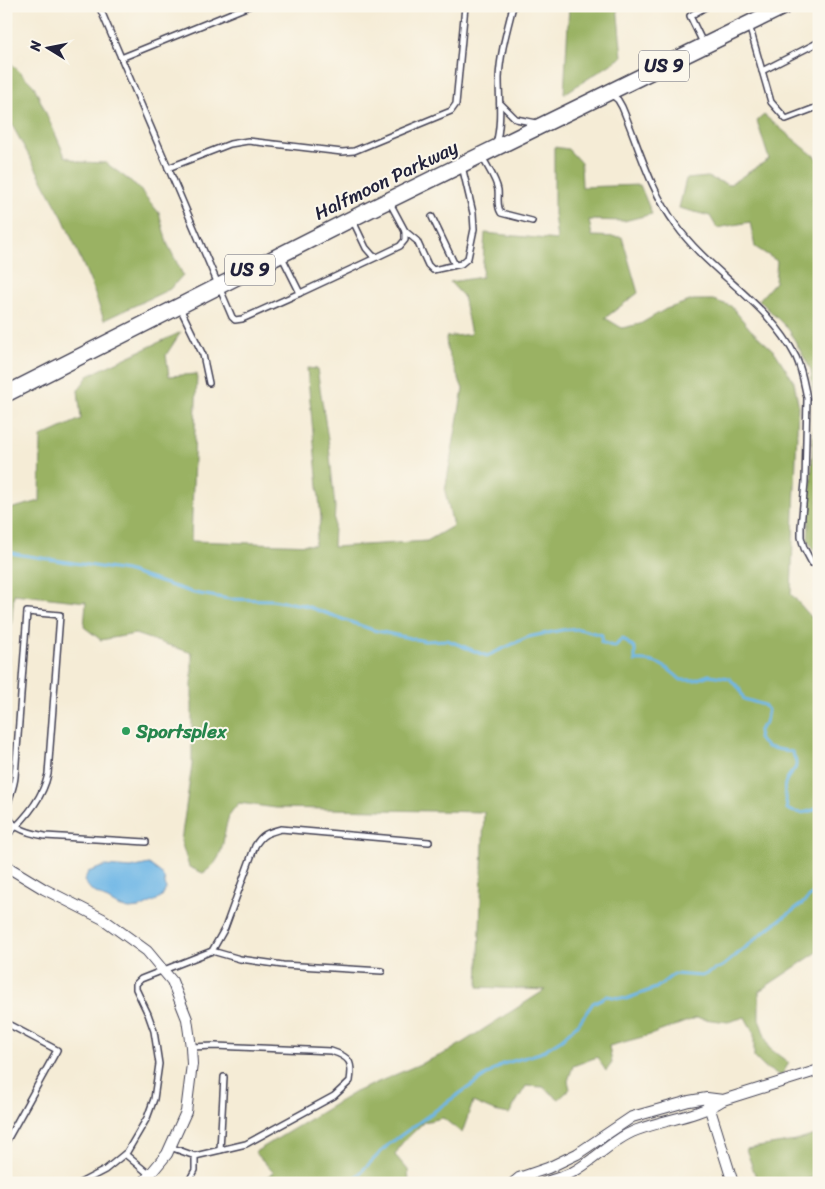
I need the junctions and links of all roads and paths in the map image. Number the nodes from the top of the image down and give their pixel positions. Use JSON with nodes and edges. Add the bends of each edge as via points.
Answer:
{"nodes":[{"id":1,"x":99,"y":6,"type":"edge"},
{"id":2,"x":249,"y":6,"type":"edge"},
{"id":3,"x":465,"y":6,"type":"edge"},
{"id":4,"x":513,"y":6,"type":"edge"},
{"id":5,"x":707,"y":6,"type":"edge"},
{"id":6,"x":784,"y":6,"type":"edge"},
{"id":7,"x":748,"y":24,"type":"junction"},
{"id":8,"x":819,"y":42,"type":"edge"},
{"id":9,"x":704,"y":46,"type":"junction"},
{"id":10,"x":121,"y":58,"type":"junction"},
{"id":11,"x":762,"y":71,"type":"junction"},
{"id":12,"x":610,"y":92,"type":"junction"},
{"id":13,"x":500,"y":102,"type":"junction"},
{"id":14,"x":815,"y":108,"type":"dead end"},
{"id":15,"x":544,"y":125,"type":"junction"},
{"id":16,"x":495,"y":149,"type":"junction"},
{"id":17,"x":481,"y":156,"type":"junction"},
{"id":18,"x":462,"y":166,"type":"junction"},
{"id":19,"x":168,"y":168,"type":"junction"},
{"id":20,"x":389,"y":201,"type":"junction"},
{"id":21,"x":432,"y":217,"type":"dead end"},
{"id":22,"x":351,"y":219,"type":"junction"},
{"id":23,"x":532,"y":221,"type":"dead end"},
{"id":24,"x":405,"y":230,"type":"junction"},
{"id":25,"x":281,"y":254,"type":"junction"},
{"id":26,"x":377,"y":257,"type":"junction"},
{"id":27,"x":455,"y":265,"type":"junction"},
{"id":28,"x":218,"y":286,"type":"junction"},
{"id":29,"x":300,"y":293,"type":"junction"},
{"id":30,"x":179,"y":305,"type":"junction"},
{"id":31,"x":209,"y":383,"type":"dead end"},
{"id":32,"x":6,"y":394,"type":"edge"},
{"id":33,"x":812,"y":563,"type":"dead end"},
{"id":34,"x":16,"y":827,"type":"junction"},
{"id":35,"x":6,"y":836,"type":"edge"},
{"id":36,"x":146,"y":842,"type":"dead end"},
{"id":37,"x":428,"y":842,"type":"dead end"},
{"id":38,"x":6,"y":864,"type":"edge"},
{"id":39,"x":212,"y":951,"type":"junction"},
{"id":40,"x":163,"y":970,"type":"junction"},
{"id":41,"x":382,"y":971,"type":"dead end"},
{"id":42,"x":6,"y":1022,"type":"edge"},
{"id":43,"x":190,"y":1047,"type":"junction"},
{"id":44,"x":819,"y":1070,"type":"edge"},
{"id":45,"x":224,"y":1077,"type":"dead end"},
{"id":46,"x":708,"y":1103,"type":"junction"},
{"id":47,"x":608,"y":1134,"type":"junction"},
{"id":48,"x":6,"y":1142,"type":"edge"},
{"id":49,"x":613,"y":1144,"type":"junction"},
{"id":50,"x":170,"y":1147,"type":"junction"},
{"id":51,"x":220,"y":1150,"type":"junction"},
{"id":52,"x":126,"y":1154,"type":"junction"},
{"id":53,"x":195,"y":1156,"type":"junction"},
{"id":54,"x":147,"y":1179,"type":"edge"},
{"id":55,"x":80,"y":1183,"type":"edge"},
{"id":56,"x":188,"y":1183,"type":"edge"},
{"id":57,"x":513,"y":1183,"type":"edge"},
{"id":58,"x":544,"y":1183,"type":"edge"},
{"id":59,"x":733,"y":1183,"type":"edge"}],
"edges":[{"from":1,"to":10,"type":"lane"},
{"from":2,"to":10,"type":"lane"},
{"from":3,"to":19,"type":"lane","via":[[456,104],[451,111],[354,151],[248,141],[230,144]]},
{"from":4,"to":13,"type":"lane","via":[[501,54]]},
{"from":5,"to":9,"type":"lane","via":[[690,16]]},
{"from":6,"to":7,"type":"main road","name":"Halfmoon Parkway","number":"US 9","via":[[762,14]]},
{"from":7,"to":9,"type":"main road","name":"Halfmoon Parkway","number":"US 9"},
{"from":7,"to":11,"type":"lane"},
{"from":8,"to":11,"type":"lane"},
{"from":9,"to":12,"type":"main road","name":"Halfmoon Parkway","number":"US 9"},
{"from":10,"to":19,"type":"lane"},
{"from":11,"to":14,"type":"lane","via":[[771,102],[786,119]]},
{"from":12,"to":15,"type":"main road","name":"Halfmoon Parkway","number":"US 9"},
{"from":12,"to":33,"type":"lane","via":[[622,107],[653,185],[675,225],[773,325],[796,358],[807,398],[801,538]]},
{"from":13,"to":15,"type":"lane","via":[[516,118]]},
{"from":13,"to":16,"type":"lane","via":[[500,130]]},
{"from":15,"to":16,"type":"main road","name":"Halfmoon Parkway","number":"US 9"},
{"from":16,"to":17,"type":"main road","name":"Halfmoon Parkway","number":"US 9"},
{"from":17,"to":18,"type":"main road","name":"Halfmoon Parkway","number":"US 9"},
{"from":17,"to":23,"type":"lane","via":[[495,180],[500,213]]},
{"from":18,"to":20,"type":"main road","name":"Halfmoon Parkway","number":"US 9"},
{"from":18,"to":27,"type":"lane","via":[[474,229],[468,258]]},
{"from":19,"to":28,"type":"lane"},
{"from":20,"to":22,"type":"main road","name":"Halfmoon Parkway","number":"US 9"},
{"from":20,"to":24,"type":"lane"},
{"from":21,"to":27,"type":"lane"},
{"from":22,"to":25,"type":"main road","name":"Halfmoon Parkway","number":"US 9"},
{"from":22,"to":26,"type":"lane","via":[[369,253]]},
{"from":24,"to":26,"type":"lane","via":[[405,240],[400,246]]},
{"from":24,"to":27,"type":"lane","via":[[417,241],[433,270]]},
{"from":25,"to":28,"type":"main road","name":"Halfmoon Parkway","number":"US 9"},
{"from":25,"to":29,"type":"lane"},
{"from":26,"to":29,"type":"lane"},
{"from":28,"to":29,"type":"lane","via":[[232,317],[238,320]]},
{"from":28,"to":30,"type":"main road","name":"Halfmoon Parkway","number":"US 9"},
{"from":30,"to":31,"type":"lane","via":[[203,355]]},
{"from":30,"to":32,"type":"main road","name":"Halfmoon Parkway","number":"US 9"},
{"from":34,"to":34,"type":"lane","via":[[8,811],[15,777],[28,612],[60,615],[46,786]]},
{"from":34,"to":35,"type":"lane"},
{"from":34,"to":36,"type":"lane","via":[[45,836]]},
{"from":37,"to":39,"type":"lane","via":[[281,829],[267,833],[255,846],[225,928]]},
{"from":38,"to":40,"type":"street","via":[[44,889],[103,919],[147,951]]},
{"from":39,"to":40,"type":"lane"},
{"from":39,"to":41,"type":"lane","via":[[283,965]]},
{"from":40,"to":43,"type":"street","via":[[172,981],[187,1019]]},
{"from":40,"to":52,"type":"lane","via":[[136,984],[154,1031],[159,1064],[154,1099]]},
{"from":42,"to":48,"type":"lane","via":[[57,1050]]},
{"from":43,"to":50,"type":"street","via":[[192,1064],[186,1112]]},
{"from":43,"to":51,"type":"lane","via":[[331,1051],[348,1059],[351,1065],[350,1081],[334,1096],[246,1144]]},
{"from":44,"to":46,"type":"street"},
{"from":45,"to":51,"type":"lane"},
{"from":46,"to":47,"type":"street","via":[[689,1101],[632,1117]]},
{"from":46,"to":49,"type":"street","via":[[636,1130]]},
{"from":46,"to":59,"type":"street"},
{"from":47,"to":49,"type":"street"},
{"from":47,"to":57,"type":"street","via":[[577,1154]]},
{"from":49,"to":58,"type":"street","via":[[572,1173]]},
{"from":50,"to":53,"type":"lane"},
{"from":50,"to":54,"type":"street"},
{"from":51,"to":53,"type":"lane"},
{"from":52,"to":54,"type":"lane"},
{"from":52,"to":55,"type":"lane","via":[[106,1170]]},
{"from":53,"to":56,"type":"lane","via":[[195,1170]]}]}
